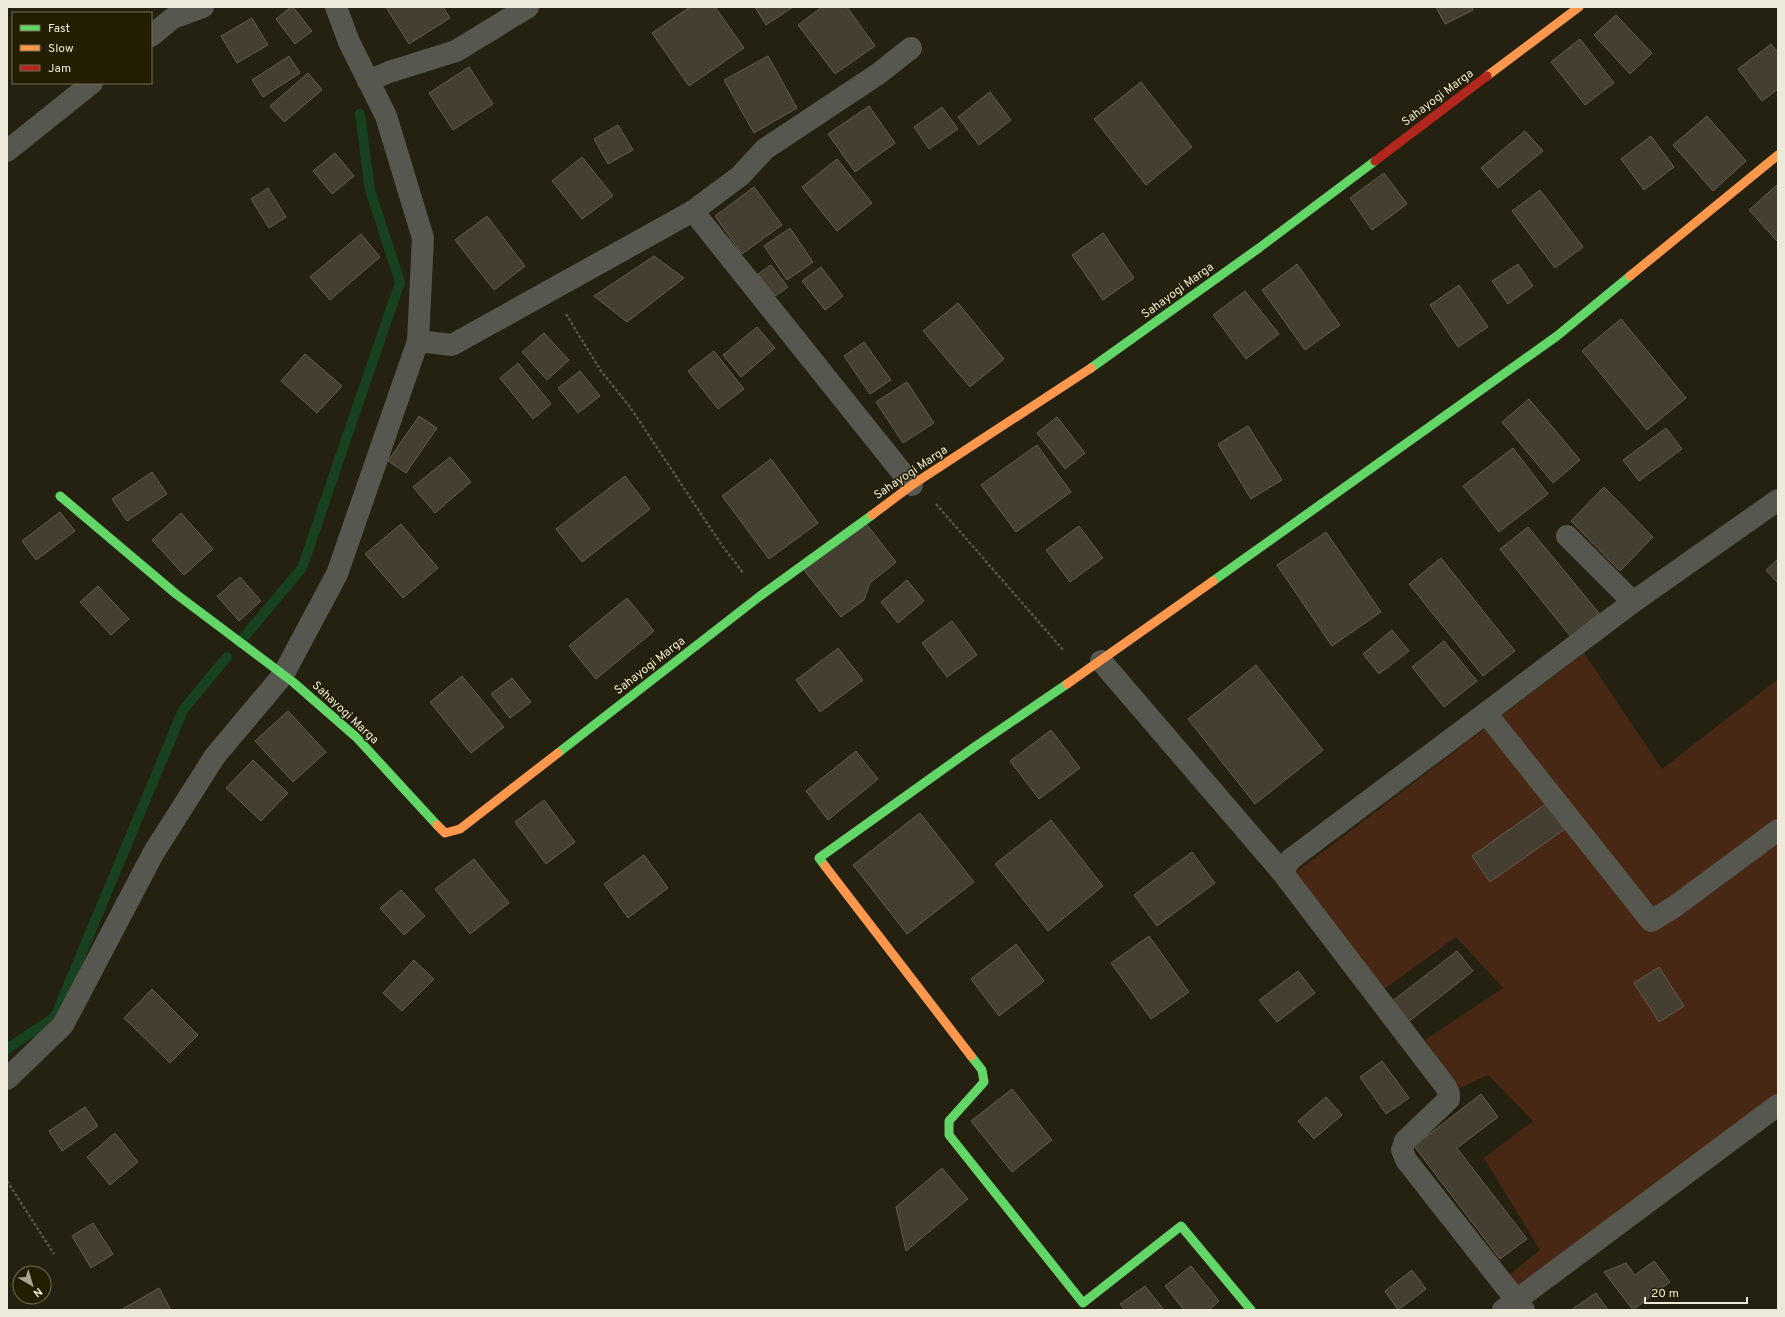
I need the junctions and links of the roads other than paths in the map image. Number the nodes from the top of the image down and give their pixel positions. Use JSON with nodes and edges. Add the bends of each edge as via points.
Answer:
{"nodes":[{"id":1,"x":203,"y":7,"type":"edge"},
{"id":2,"x":336,"y":7,"type":"edge"},
{"id":3,"x":528,"y":7,"type":"edge"},
{"id":4,"x":1579,"y":7,"type":"edge"},
{"id":5,"x":152,"y":35,"type":"edge"},
{"id":6,"x":911,"y":48,"type":"dead end"},
{"id":7,"x":368,"y":81,"type":"junction"},
{"id":8,"x":91,"y":84,"type":"edge"},
{"id":9,"x":7,"y":151,"type":"edge"},
{"id":10,"x":1778,"y":155,"type":"edge"},
{"id":11,"x":693,"y":211,"type":"junction"},
{"id":12,"x":418,"y":341,"type":"junction"},
{"id":13,"x":912,"y":485,"type":"junction"},
{"id":14,"x":60,"y":496,"type":"dead end"},
{"id":15,"x":1778,"y":500,"type":"edge"},
{"id":16,"x":1567,"y":536,"type":"dead end"},
{"id":17,"x":1633,"y":602,"type":"junction"},
{"id":18,"x":1101,"y":661,"type":"junction"},
{"id":19,"x":283,"y":675,"type":"junction"},
{"id":20,"x":1486,"y":713,"type":"junction"},
{"id":21,"x":1778,"y":830,"type":"edge"},
{"id":22,"x":1282,"y":872,"type":"junction"},
{"id":23,"x":7,"y":1079,"type":"edge"},
{"id":24,"x":1778,"y":1104,"type":"edge"},
{"id":25,"x":1515,"y":1307,"type":"edge"},
{"id":26,"x":1251,"y":1310,"type":"edge"}],
"edges":[{"from":1,"to":5,"type":"street","via":[[173,18]]},
{"from":2,"to":7,"type":"street"},
{"from":3,"to":7,"type":"street","via":[[456,51]]},
{"from":4,"to":13,"type":"street","name":"Sahayogi Marga","via":[[1252,253],[1088,370]]},
{"from":6,"to":11,"type":"street","via":[[878,74],[764,149],[740,176]]},
{"from":7,"to":12,"type":"street","via":[[386,116],[422,238]]},
{"from":8,"to":9,"type":"street"},
{"from":10,"to":18,"type":"street","via":[[1557,336]]},
{"from":11,"to":12,"type":"street","via":[[452,345]]},
{"from":11,"to":13,"type":"street"},
{"from":12,"to":19,"type":"street","via":[[337,574]]},
{"from":13,"to":19,"type":"street","name":"Sahayogi Marga","via":[[760,596],[460,829],[445,833],[356,737]]},
{"from":14,"to":19,"type":"street","via":[[176,594]]},
{"from":15,"to":17,"type":"street"},
{"from":16,"to":17,"type":"street"},
{"from":17,"to":20,"type":"street"},
{"from":18,"to":22,"type":"street"},
{"from":18,"to":26,"type":"street","via":[[820,858],[982,1070],[984,1082],[949,1121],[949,1135],[1084,1302],[1180,1226]]},
{"from":19,"to":23,"type":"street","via":[[216,756],[154,852],[63,1025]]},
{"from":20,"to":21,"type":"street","via":[[1651,921],[1674,907]]},
{"from":20,"to":22,"type":"street","via":[[1291,859]]},
{"from":22,"to":25,"type":"street","via":[[1446,1087],[1449,1099],[1405,1141],[1402,1150],[1406,1160]]},
{"from":24,"to":25,"type":"street"}]}
